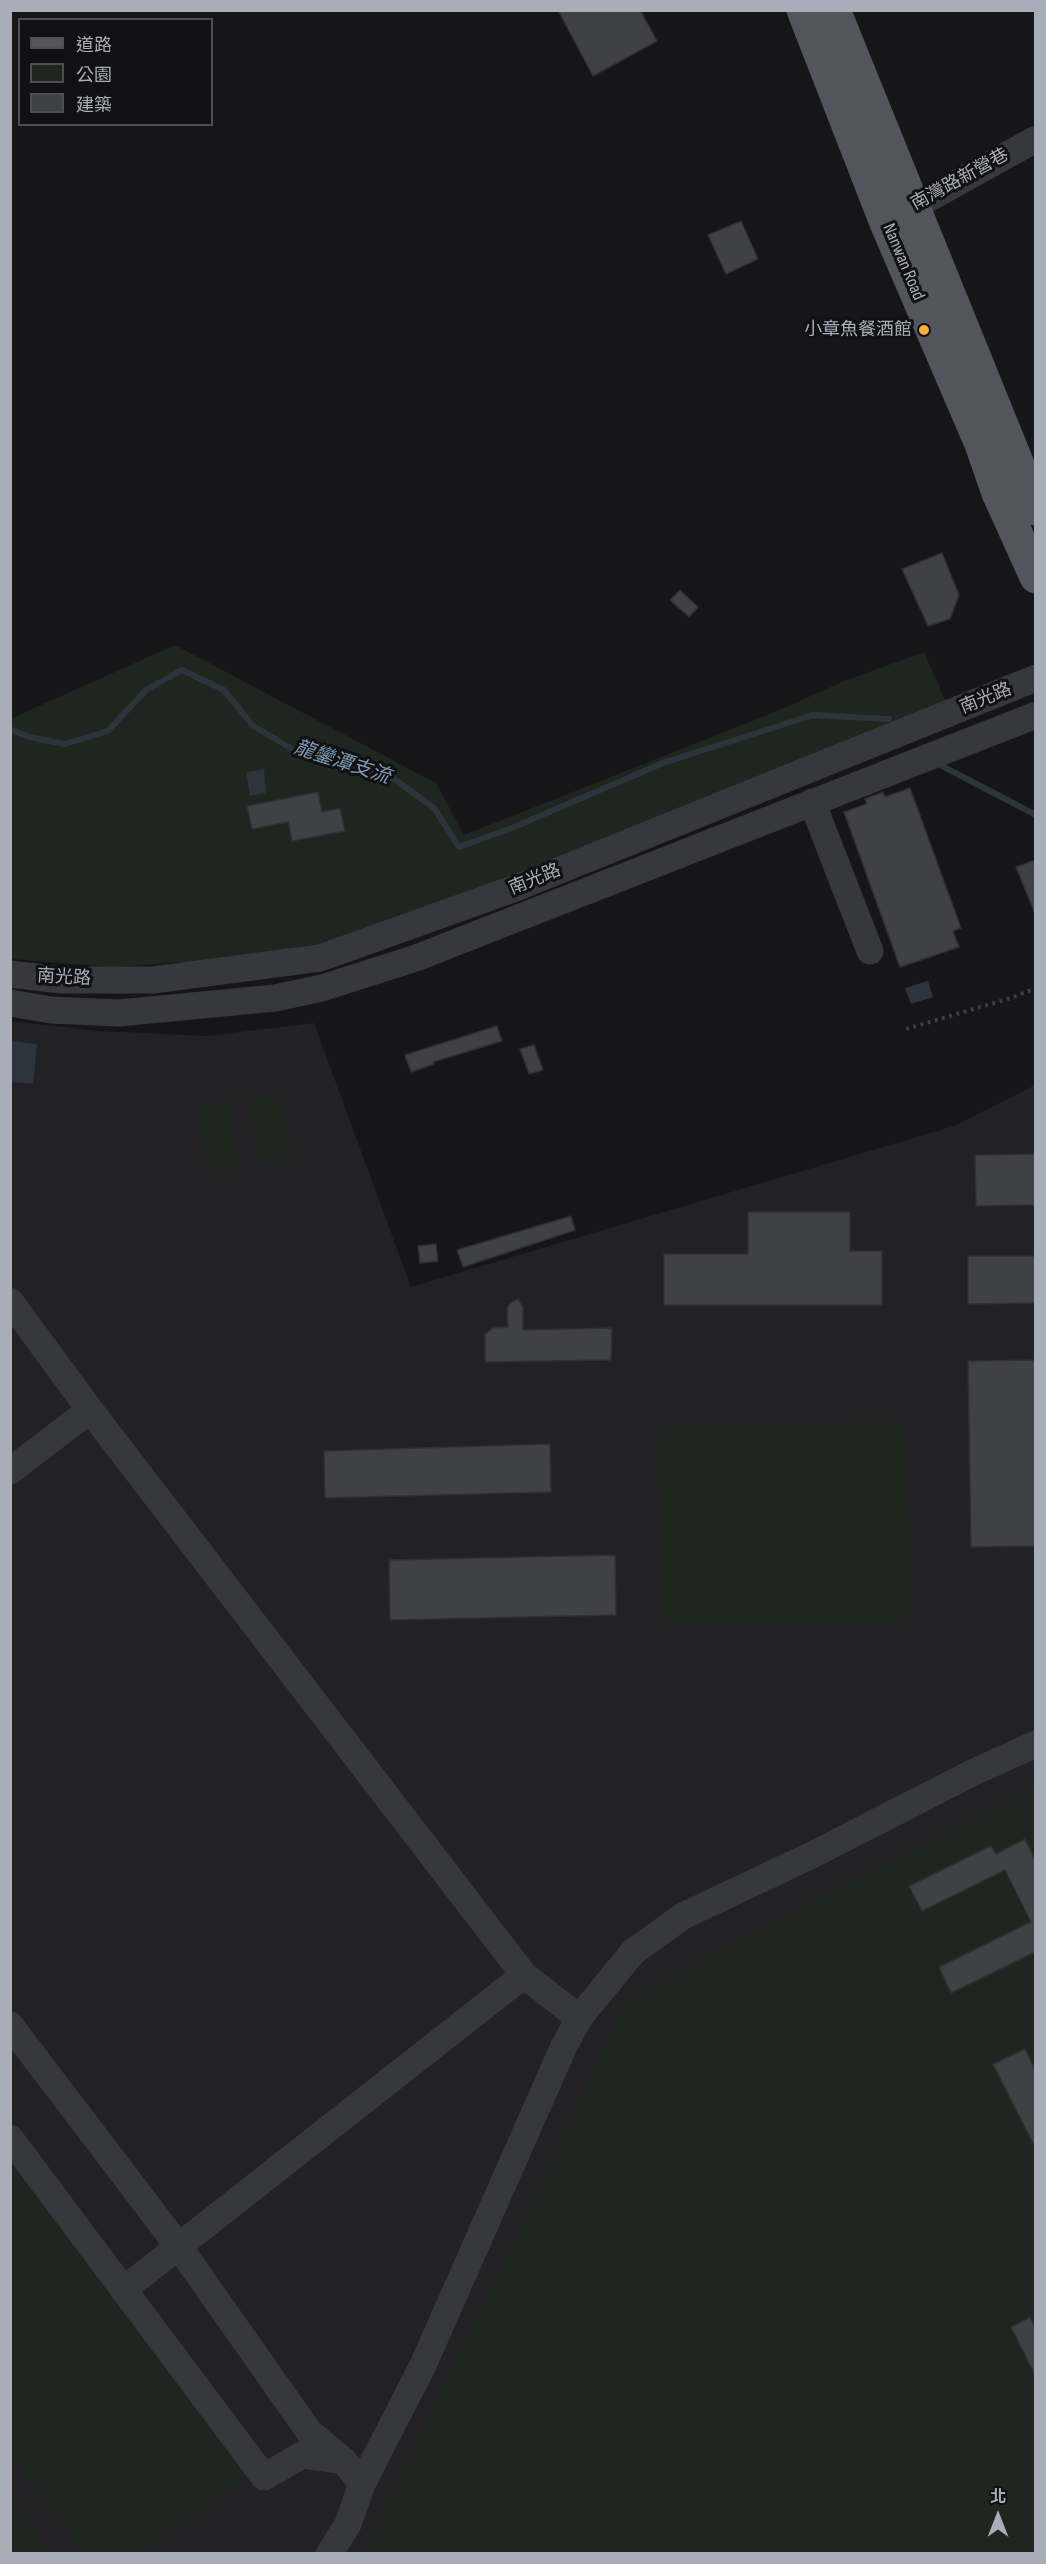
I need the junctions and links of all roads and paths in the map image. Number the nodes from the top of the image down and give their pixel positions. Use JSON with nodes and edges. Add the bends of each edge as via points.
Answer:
{"nodes":[{"id":1,"x":803,"y":10,"type":"edge"},
{"id":2,"x":834,"y":10,"type":"edge"},
{"id":3,"x":1035,"y":139,"type":"edge"},
{"id":4,"x":914,"y":205,"type":"junction"},
{"id":5,"x":886,"y":222,"type":"junction"},
{"id":6,"x":1035,"y":509,"type":"edge"},
{"id":7,"x":1035,"y":577,"type":"edge"},
{"id":8,"x":1035,"y":678,"type":"edge"},
{"id":9,"x":1035,"y":714,"type":"edge"},
{"id":10,"x":812,"y":802,"type":"junction"},
{"id":11,"x":870,"y":951,"type":"dead end"},
{"id":12,"x":10,"y":974,"type":"edge"},
{"id":13,"x":1035,"y":988,"type":"edge"},
{"id":14,"x":10,"y":1003,"type":"edge"},
{"id":15,"x":906,"y":1029,"type":"dead end"},
{"id":16,"x":10,"y":1301,"type":"edge"},
{"id":17,"x":90,"y":1410,"type":"junction"},
{"id":18,"x":10,"y":1471,"type":"edge"},
{"id":19,"x":1035,"y":1744,"type":"edge"},
{"id":20,"x":524,"y":1975,"type":"junction"},
{"id":21,"x":579,"y":2018,"type":"junction"},
{"id":22,"x":10,"y":2025,"type":"edge"},
{"id":23,"x":10,"y":2138,"type":"edge"},
{"id":24,"x":179,"y":2247,"type":"junction"},
{"id":25,"x":123,"y":2290,"type":"junction"},
{"id":26,"x":344,"y":2461,"type":"junction"},
{"id":27,"x":362,"y":2484,"type":"junction"},
{"id":28,"x":329,"y":2553,"type":"edge"}],
"edges":[{"from":1,"to":5,"type":"main road","name":"Nanwan Road"},
{"from":2,"to":4,"type":"main road","name":"Nanwan Road"},
{"from":3,"to":4,"type":"street","name":"南灣路新營巷"},
{"from":4,"to":5,"type":"street","name":"南灣路新營巷"},
{"from":4,"to":6,"type":"main road","name":"Nanwan Road"},
{"from":5,"to":7,"type":"main road","name":"Nanwan Road"},
{"from":8,"to":12,"type":"street","name":"南光路","via":[[513,889],[320,958],[153,980],[61,980]]},
{"from":9,"to":10,"type":"street","name":"南光路"},
{"from":10,"to":11,"type":"street"},
{"from":10,"to":14,"type":"street","name":"南光路","via":[[436,950],[322,988],[275,998],[119,1013],[51,1010]]},
{"from":13,"to":15,"type":"path"},
{"from":16,"to":17,"type":"street"},
{"from":17,"to":18,"type":"street"},
{"from":17,"to":20,"type":"street"},
{"from":19,"to":21,"type":"street","via":[[683,1916],[633,1952]]},
{"from":20,"to":21,"type":"street"},
{"from":20,"to":24,"type":"street"},
{"from":21,"to":27,"type":"street","via":[[423,2365]]},
{"from":22,"to":24,"type":"street"},
{"from":23,"to":25,"type":"street"},
{"from":24,"to":25,"type":"street"},
{"from":24,"to":26,"type":"street","via":[[310,2433]]},
{"from":25,"to":26,"type":"street","via":[[264,2476],[302,2455]]},
{"from":26,"to":27,"type":"street"},
{"from":27,"to":28,"type":"street","via":[[348,2524]]}]}
